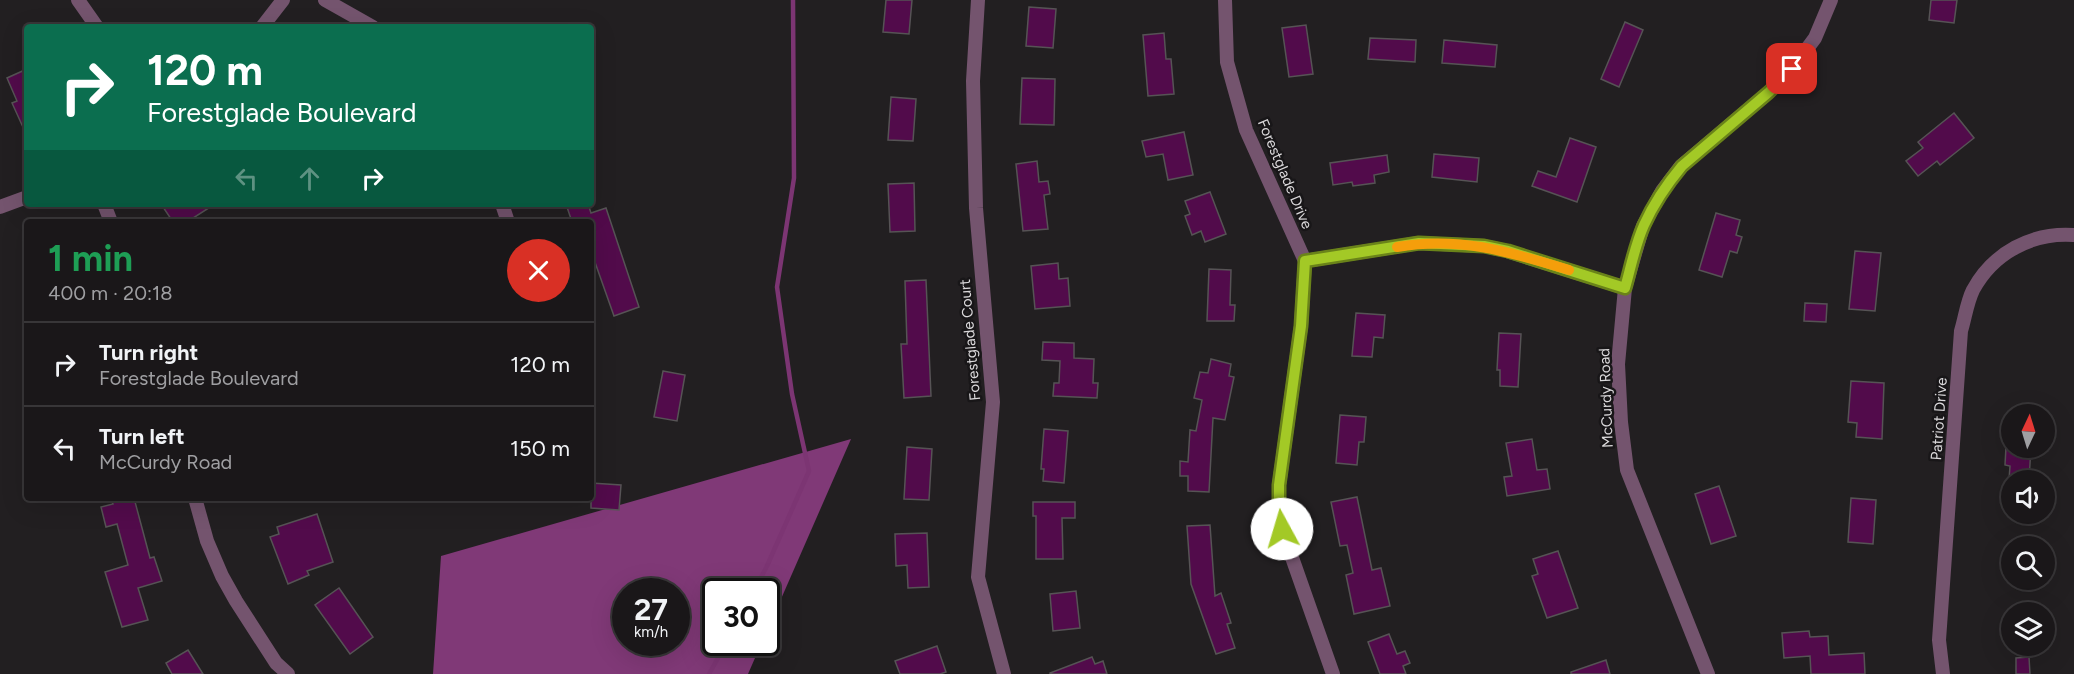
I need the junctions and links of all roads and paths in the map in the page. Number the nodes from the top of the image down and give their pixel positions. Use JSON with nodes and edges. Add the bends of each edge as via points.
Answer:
{"nodes":[{"id":1,"x":78,"y":0,"type":"edge"},
{"id":2,"x":283,"y":0,"type":"edge"},
{"id":3,"x":324,"y":0,"type":"edge"},
{"id":4,"x":978,"y":0,"type":"edge"},
{"id":5,"x":1225,"y":0,"type":"edge"},
{"id":6,"x":1831,"y":0,"type":"edge"},
{"id":7,"x":95,"y":24,"type":"edge"},
{"id":8,"x":264,"y":24,"type":"edge"},
{"id":9,"x":368,"y":24,"type":"edge"},
{"id":10,"x":24,"y":197,"type":"edge"},
{"id":11,"x":0,"y":207,"type":"edge"},
{"id":12,"x":2074,"y":235,"type":"edge"},
{"id":13,"x":1305,"y":261,"type":"junction"},
{"id":14,"x":1625,"y":288,"type":"junction"},
{"id":15,"x":196,"y":501,"type":"edge"},
{"id":16,"x":288,"y":674,"type":"edge"},
{"id":17,"x":1004,"y":674,"type":"edge"},
{"id":18,"x":1334,"y":674,"type":"edge"},
{"id":19,"x":1708,"y":674,"type":"edge"},
{"id":20,"x":1943,"y":674,"type":"edge"}],
"edges":[{"from":1,"to":7,"type":"street"},
{"from":2,"to":8,"type":"street"},
{"from":3,"to":9,"type":"street"},
{"from":4,"to":17,"type":"street","name":"Forestglade Court","via":[[974,81],[976,208],[993,402],[978,577]]},
{"from":5,"to":13,"type":"street","name":"Forestglade Drive","via":[[1227,62],[1246,130]]},
{"from":6,"to":14,"type":"street","name":"McCurdy Road","via":[[1815,38],[1792,69],[1682,166],[1662,191],[1643,226]]},
{"from":10,"to":11,"type":"street"},
{"from":12,"to":20,"type":"street","name":"Patriot Drive","via":[[2036,239],[2010,249],[1988,267],[1972,292],[1960,354],[1939,640]]},
{"from":13,"to":14,"type":"street","via":[[1419,243],[1484,246]]},
{"from":13,"to":18,"type":"street","name":"Forestglade Drive","via":[[1279,507],[1282,529]]},
{"from":14,"to":19,"type":"street","name":"McCurdy Road","via":[[1618,364],[1627,470]]},
{"from":15,"to":16,"type":"street","via":[[222,576],[276,663]]}]}
